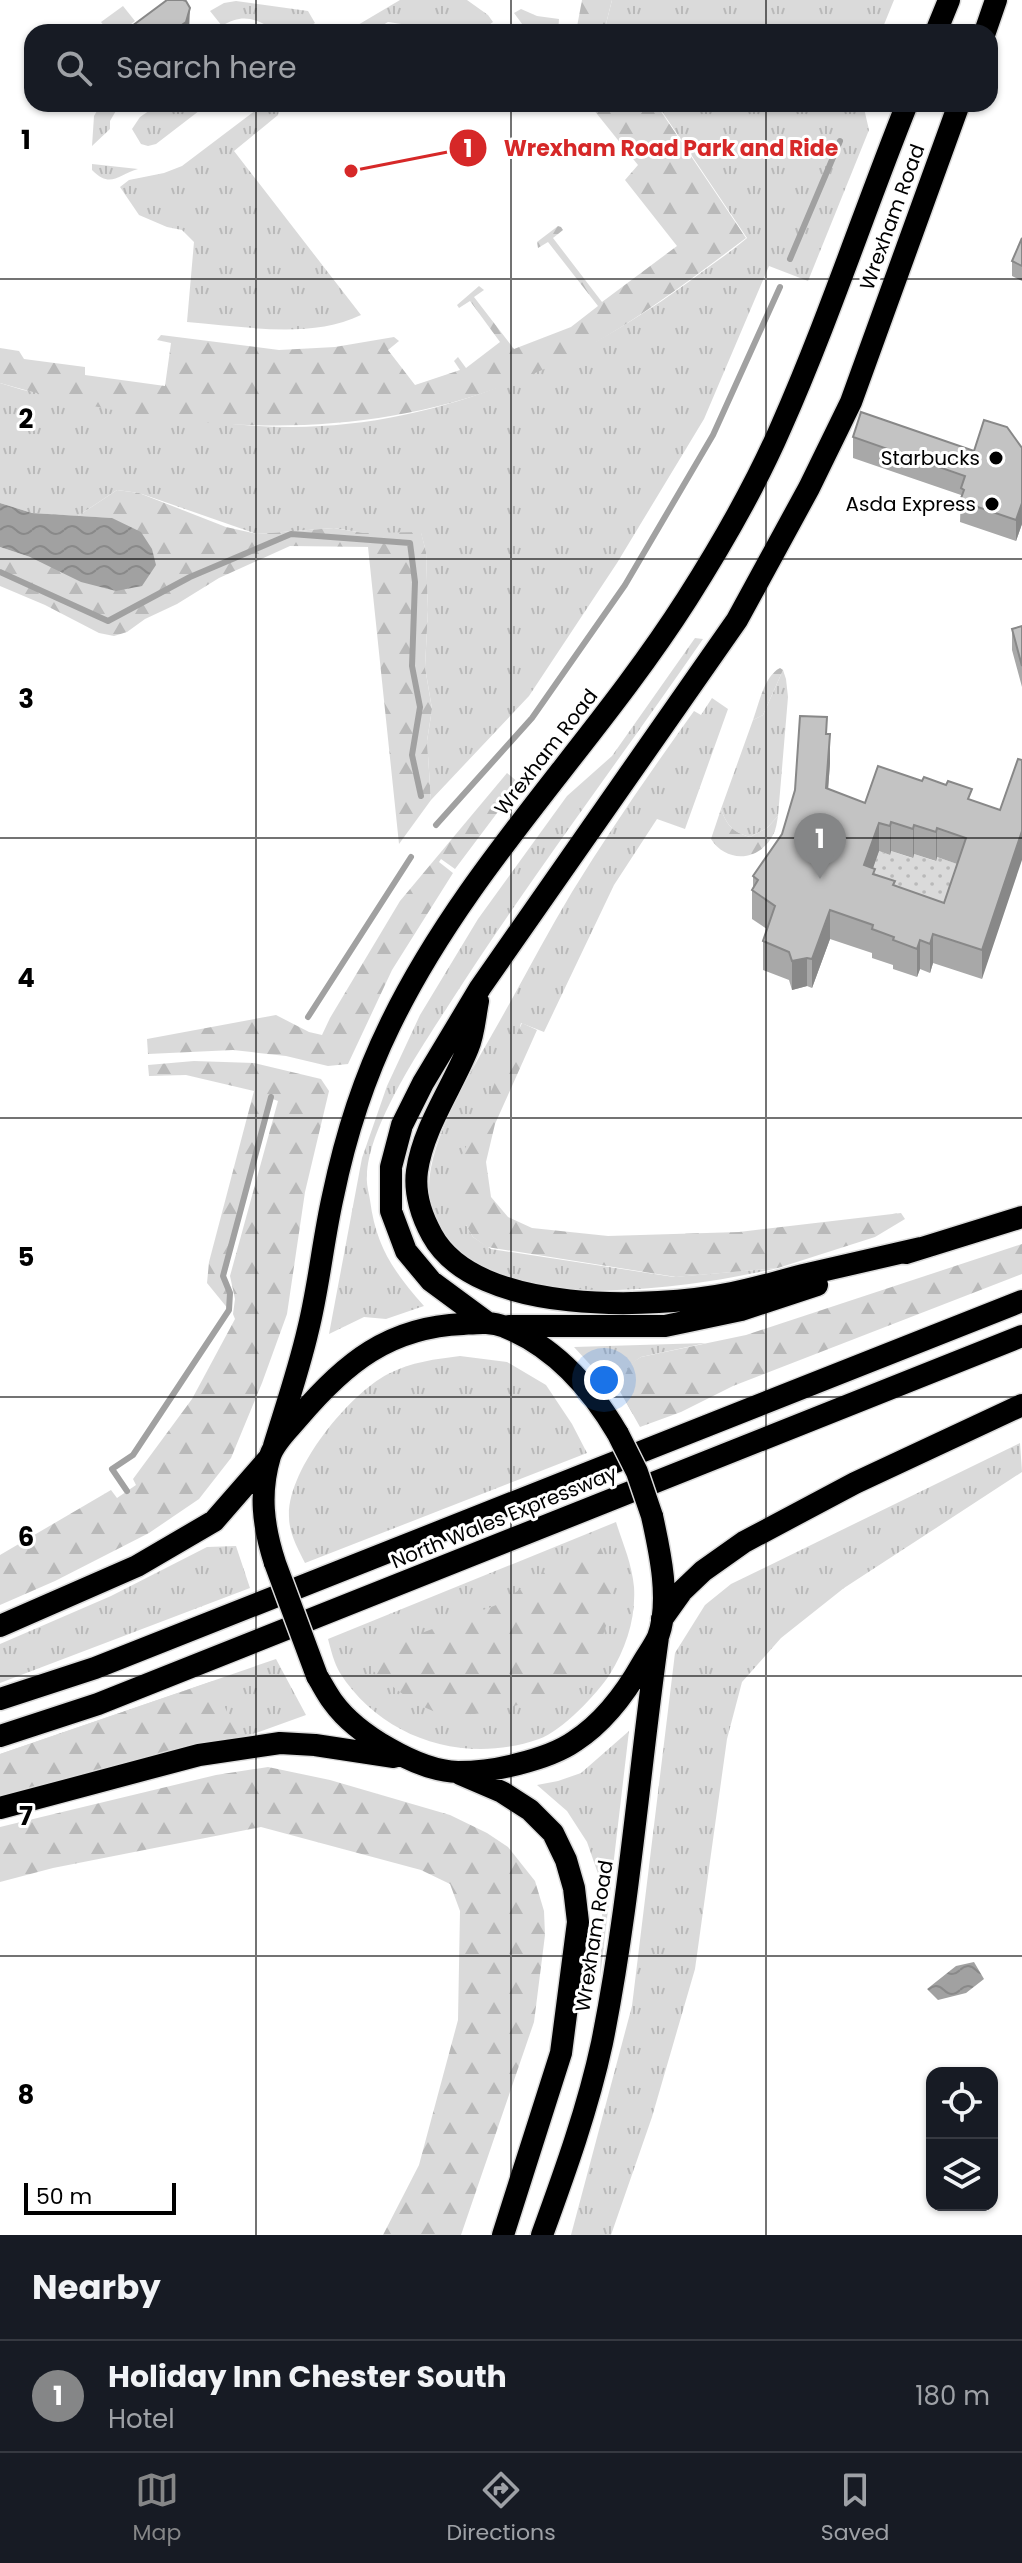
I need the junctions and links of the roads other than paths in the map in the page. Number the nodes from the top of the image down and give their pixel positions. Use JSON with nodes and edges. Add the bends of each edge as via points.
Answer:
{"nodes":[{"id":1,"x":949,"y":0,"type":"edge"},
{"id":2,"x":996,"y":0,"type":"edge"},
{"id":3,"x":939,"y":24,"type":"edge"},
{"id":4,"x":988,"y":24,"type":"edge"},
{"id":5,"x":904,"y":112,"type":"edge"},
{"id":6,"x":956,"y":112,"type":"edge"},
{"id":7,"x":480,"y":988,"type":"junction"},
{"id":8,"x":1022,"y":1217,"type":"edge"},
{"id":9,"x":921,"y":1248,"type":"junction"},
{"id":10,"x":1022,"y":1301,"type":"edge"},
{"id":11,"x":496,"y":1325,"type":"junction"},
{"id":12,"x":1022,"y":1336,"type":"edge"},
{"id":13,"x":1022,"y":1405,"type":"edge"},
{"id":14,"x":272,"y":1451,"type":"junction"},
{"id":15,"x":0,"y":1626,"type":"edge"},
{"id":16,"x":660,"y":1628,"type":"junction"},
{"id":17,"x":0,"y":1699,"type":"edge"},
{"id":18,"x":0,"y":1736,"type":"edge"},
{"id":19,"x":411,"y":1760,"type":"junction"},
{"id":20,"x":455,"y":1772,"type":"junction"},
{"id":21,"x":0,"y":1808,"type":"edge"},
{"id":22,"x":503,"y":2235,"type":"edge"},
{"id":23,"x":542,"y":2235,"type":"edge"}],
"edges":[{"from":1,"to":3,"type":"highway"},
{"from":2,"to":4,"type":"highway"},
{"from":5,"to":14,"type":"highway","name":"Wrexham Road","via":[[802,378],[742,507],[655,648],[470,888],[422,962],[388,1028],[342,1157],[308,1329]]},
{"from":6,"to":7,"type":"highway","name":"Wrexham Road","via":[[851,402],[809,488],[737,620]]},
{"from":7,"to":9,"type":"highway","via":[[469,1045],[431,1125],[417,1172],[426,1224],[439,1249],[460,1269],[533,1297],[639,1304],[730,1294]]},
{"from":7,"to":11,"type":"highway","name":"Wrexham Road","via":[[402,1125],[391,1167],[391,1211],[406,1251],[431,1281]]},
{"from":8,"to":9,"type":"highway"},
{"from":9,"to":11,"type":"highway","via":[[741,1310],[665,1326]]},
{"from":10,"to":17,"type":"highway","name":"North Wales Expressway","via":[[109,1662]]},
{"from":11,"to":14,"type":"highway","via":[[420,1329],[370,1350],[334,1379]]},
{"from":11,"to":16,"type":"highway","name":"Wrexham Road","bridge":true,"via":[[548,1350],[599,1401],[618,1434],[652,1516],[663,1584]]},
{"from":12,"to":18,"type":"highway","name":"North Wales Expressway","via":[[98,1704]]},
{"from":13,"to":16,"type":"highway","via":[[744,1542],[682,1591]]},
{"from":14,"to":15,"type":"highway","via":[[214,1521],[137,1566]]},
{"from":14,"to":19,"type":"highway","name":"Wrexham Road","bridge":true,"via":[[262,1497],[265,1530],[317,1676],[333,1703],[358,1727]]},
{"from":16,"to":20,"type":"highway","via":[[624,1693],[573,1743],[498,1769]]},
{"from":16,"to":23,"type":"highway","name":"Wrexham Road","via":[[623,1919],[601,2045],[571,2156]]},
{"from":19,"to":20,"type":"highway"},
{"from":19,"to":21,"type":"highway","via":[[280,1743],[199,1755]]},
{"from":20,"to":22,"type":"highway","name":"Wrexham Road","via":[[502,1792],[553,1833],[574,1888],[578,1922],[561,2053]]}]}
